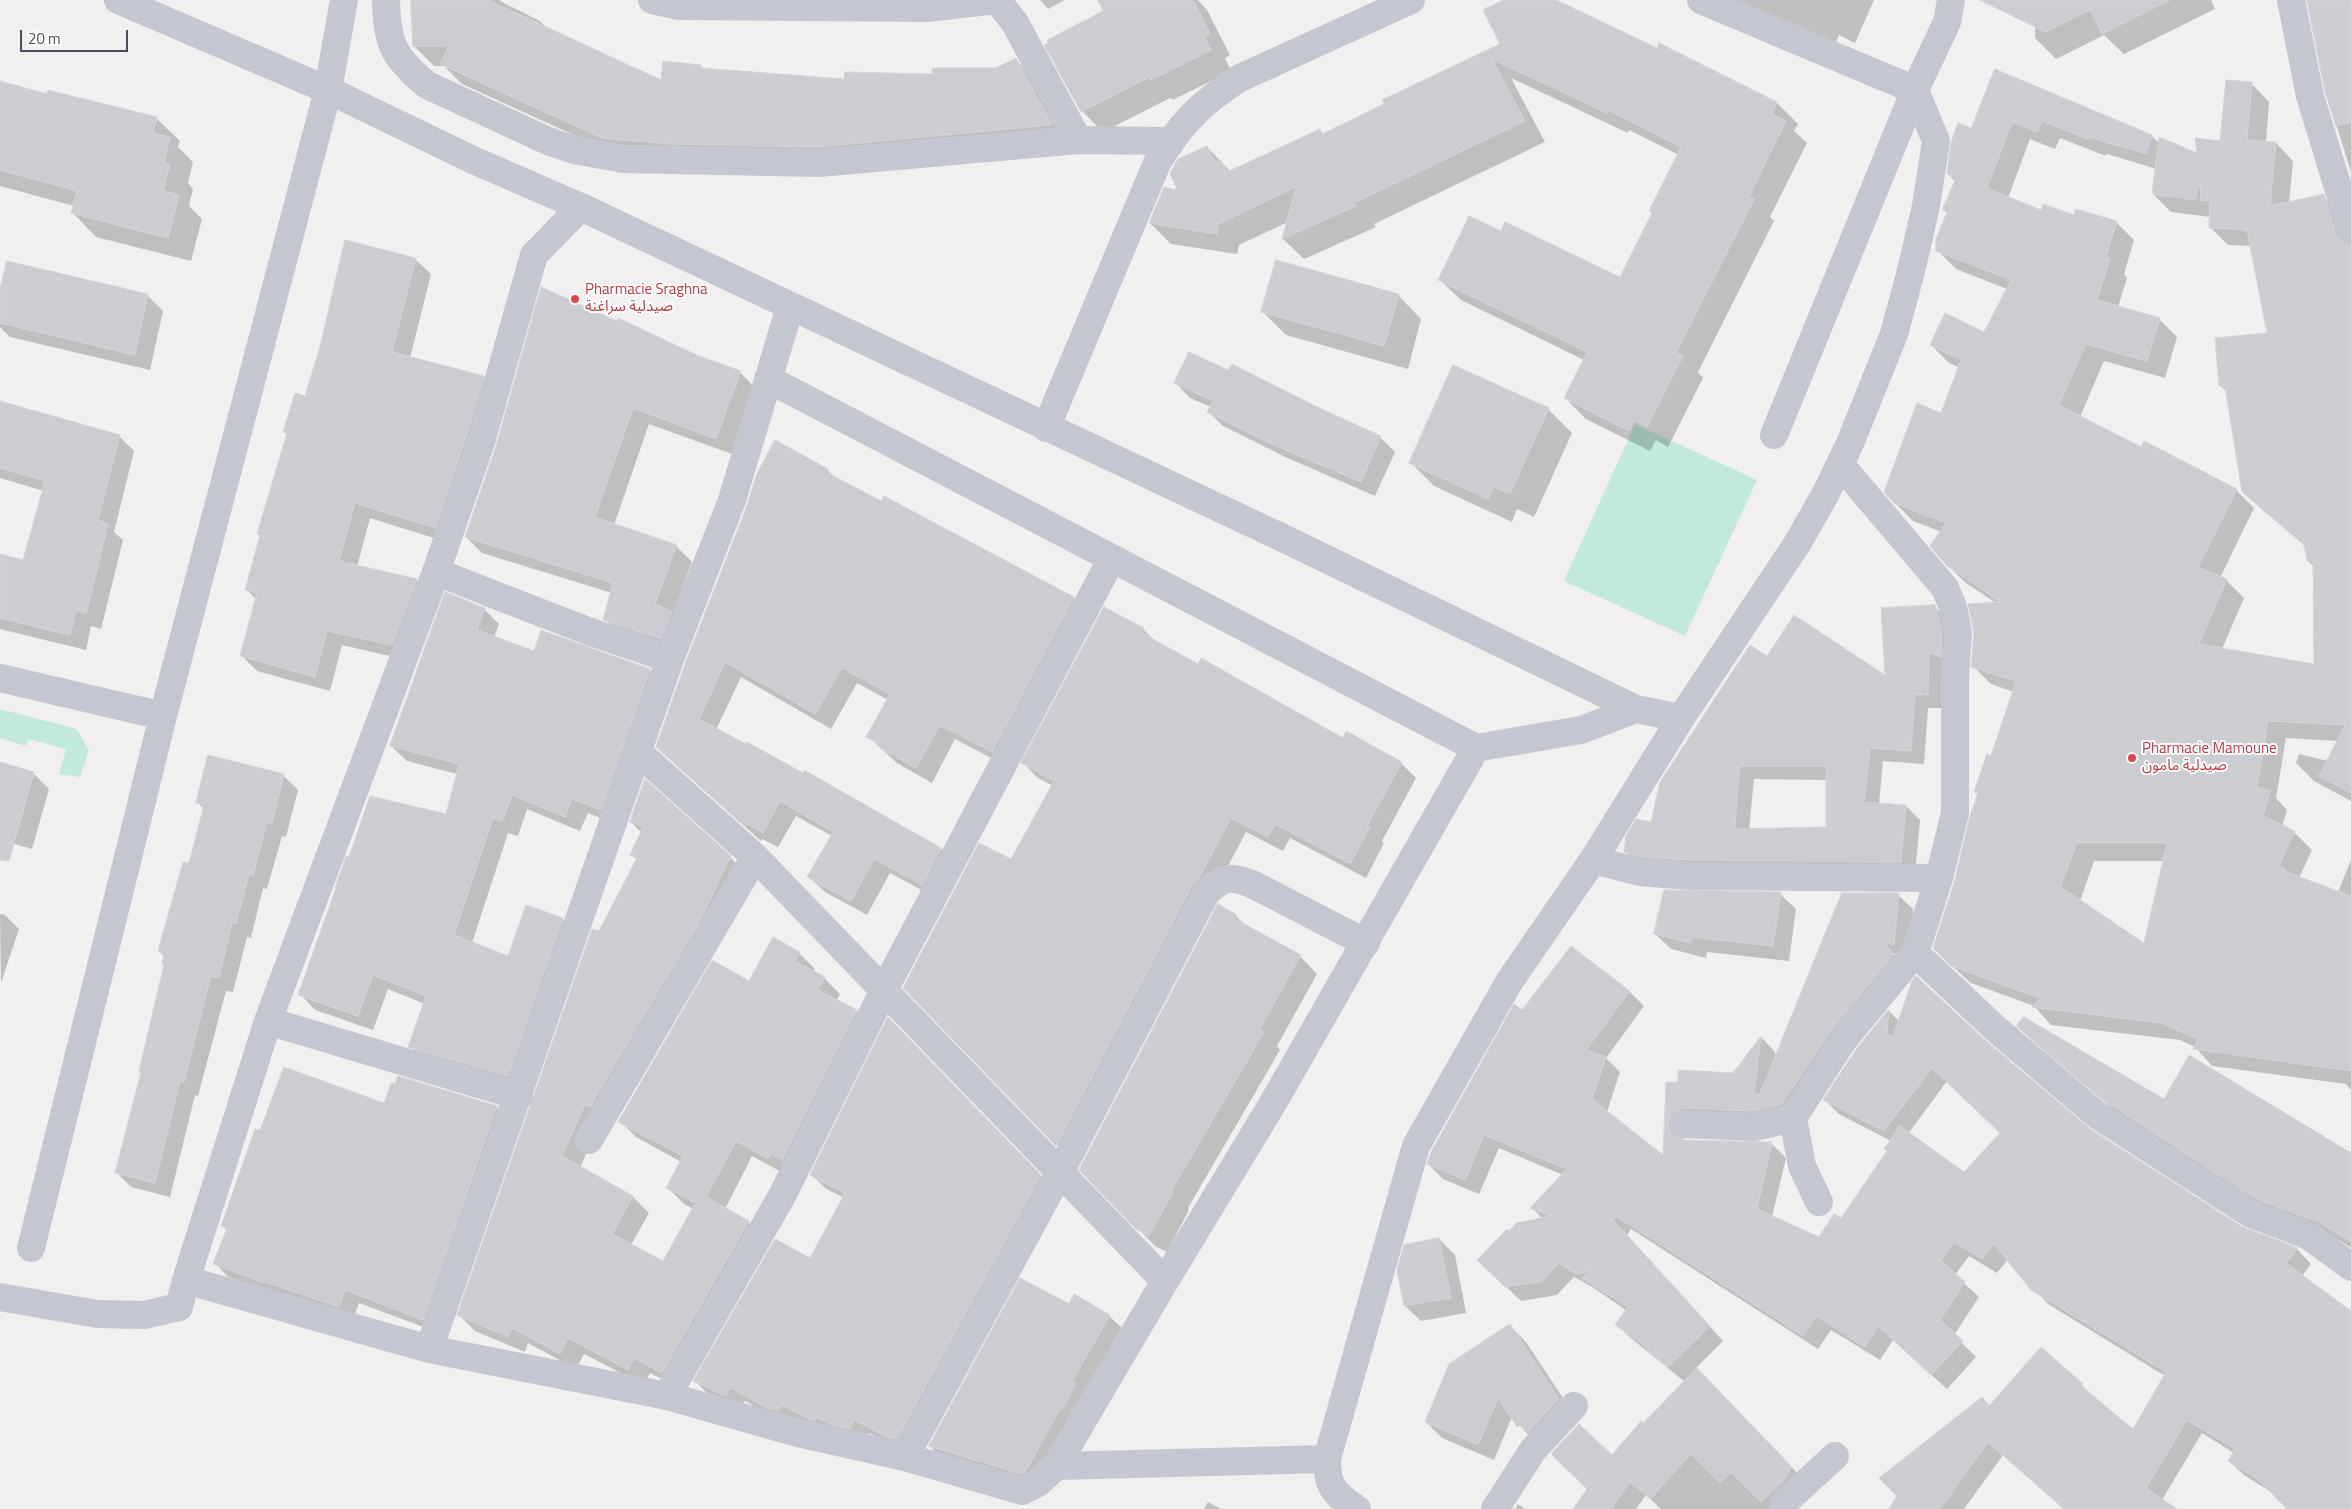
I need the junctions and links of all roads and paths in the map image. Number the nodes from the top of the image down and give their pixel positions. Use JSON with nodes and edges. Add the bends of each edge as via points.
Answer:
{"nodes":[{"id":1,"x":118,"y":0,"type":"edge"},
{"id":2,"x":344,"y":0,"type":"edge"},
{"id":3,"x":386,"y":0,"type":"edge"},
{"id":4,"x":652,"y":0,"type":"edge"},
{"id":5,"x":1411,"y":0,"type":"edge"},
{"id":6,"x":1701,"y":0,"type":"edge"},
{"id":7,"x":1951,"y":0,"type":"edge"},
{"id":8,"x":2291,"y":0,"type":"edge"},
{"id":9,"x":925,"y":4,"type":"edge"},
{"id":10,"x":1362,"y":11,"type":"edge"},
{"id":11,"x":328,"y":90,"type":"junction"},
{"id":12,"x":1915,"y":90,"type":"junction"},
{"id":13,"x":1078,"y":140,"type":"junction"},
{"id":14,"x":1170,"y":141,"type":"junction"},
{"id":15,"x":581,"y":207,"type":"junction"},
{"id":16,"x":2351,"y":230,"type":"edge"},
{"id":17,"x":790,"y":306,"type":"junction"},
{"id":18,"x":768,"y":379,"type":"junction"},
{"id":19,"x":1046,"y":428,"type":"junction"},
{"id":20,"x":1774,"y":435,"type":"dead end"},
{"id":21,"x":1840,"y":464,"type":"junction"},
{"id":22,"x":1112,"y":558,"type":"junction"},
{"id":23,"x":436,"y":572,"type":"junction"},
{"id":24,"x":670,"y":659,"type":"junction"},
{"id":25,"x":0,"y":678,"type":"edge"},
{"id":26,"x":1636,"y":709,"type":"junction"},
{"id":27,"x":163,"y":716,"type":"junction"},
{"id":28,"x":1681,"y":718,"type":"junction"},
{"id":29,"x":1476,"y":748,"type":"junction"},
{"id":30,"x":639,"y":753,"type":"junction"},
{"id":31,"x":755,"y":857,"type":"junction"},
{"id":32,"x":1593,"y":860,"type":"junction"},
{"id":33,"x":1939,"y":878,"type":"junction"},
{"id":34,"x":1366,"y":943,"type":"junction"},
{"id":35,"x":1915,"y":953,"type":"junction"},
{"id":36,"x":884,"y":990,"type":"junction"},
{"id":37,"x":268,"y":1021,"type":"junction"},
{"id":38,"x":519,"y":1096,"type":"junction"},
{"id":39,"x":1794,"y":1118,"type":"junction"},
{"id":40,"x":1684,"y":1124,"type":"dead end"},
{"id":41,"x":589,"y":1140,"type":"dead end"},
{"id":42,"x":1059,"y":1174,"type":"junction"},
{"id":43,"x":1819,"y":1202,"type":"dead end"},
{"id":44,"x":31,"y":1248,"type":"dead end"},
{"id":45,"x":2351,"y":1267,"type":"edge"},
{"id":46,"x":186,"y":1280,"type":"junction"},
{"id":47,"x":1165,"y":1281,"type":"junction"},
{"id":48,"x":0,"y":1297,"type":"edge"},
{"id":49,"x":429,"y":1350,"type":"junction"},
{"id":50,"x":667,"y":1396,"type":"junction"},
{"id":51,"x":1574,"y":1406,"type":"dead end"},
{"id":52,"x":1835,"y":1456,"type":"dead end"},
{"id":53,"x":905,"y":1457,"type":"junction"},
{"id":54,"x":1327,"y":1459,"type":"junction"},
{"id":55,"x":1056,"y":1466,"type":"junction"},
{"id":56,"x":1357,"y":1509,"type":"edge"},
{"id":57,"x":1495,"y":1509,"type":"edge"},
{"id":58,"x":1784,"y":1509,"type":"edge"}],
"edges":[{"from":1,"to":11,"type":"street"},
{"from":2,"to":11,"type":"street"},
{"from":3,"to":13,"type":"street","via":[[387,31],[393,46],[413,73],[427,85],[548,141],[602,156],[819,163]]},
{"from":4,"to":9,"type":"street","via":[[678,6]]},
{"from":5,"to":10,"type":"street"},
{"from":6,"to":12,"type":"street"},
{"from":7,"to":12,"type":"street","via":[[1947,22]]},
{"from":8,"to":16,"type":"street","via":[[2310,96]]},
{"from":9,"to":13,"type":"street","via":[[997,0],[1015,23]]},
{"from":10,"to":14,"type":"street","via":[[1216,93],[1194,111]]},
{"from":11,"to":15,"type":"street","via":[[473,160]]},
{"from":11,"to":27,"type":"street"},
{"from":12,"to":20,"type":"street"},
{"from":12,"to":21,"type":"street","via":[[1936,141],[1926,206],[1894,334]]},
{"from":13,"to":14,"type":"street"},
{"from":14,"to":19,"type":"street","via":[[1157,162]]},
{"from":15,"to":17,"type":"street"},
{"from":15,"to":23,"type":"street","via":[[534,254],[481,442]]},
{"from":17,"to":18,"type":"street"},
{"from":17,"to":19,"type":"street"},
{"from":18,"to":22,"type":"street"},
{"from":18,"to":24,"type":"street","via":[[732,500]]},
{"from":19,"to":26,"type":"street","via":[[1287,540]]},
{"from":21,"to":28,"type":"street","via":[[1798,544]]},
{"from":21,"to":33,"type":"street","via":[[1944,588],[1953,606],[1958,632],[1955,813]]},
{"from":22,"to":29,"type":"street"},
{"from":22,"to":36,"type":"street"},
{"from":23,"to":24,"type":"street"},
{"from":23,"to":37,"type":"street"},
{"from":24,"to":30,"type":"street"},
{"from":25,"to":27,"type":"street"},
{"from":26,"to":28,"type":"street"},
{"from":26,"to":29,"type":"street","via":[[1581,730]]},
{"from":27,"to":44,"type":"street"},
{"from":28,"to":32,"type":"street"},
{"from":29,"to":34,"type":"street"},
{"from":30,"to":31,"type":"street"},
{"from":30,"to":38,"type":"street"},
{"from":31,"to":36,"type":"street"},
{"from":31,"to":41,"type":"street"},
{"from":32,"to":33,"type":"street","via":[[1640,872],[1689,876]]},
{"from":32,"to":54,"type":"street","via":[[1508,982],[1416,1146]]},
{"from":33,"to":35,"type":"street"},
{"from":34,"to":42,"type":"street","via":[[1252,884],[1233,877],[1220,880],[1206,893]]},
{"from":34,"to":47,"type":"street"},
{"from":35,"to":39,"type":"street","via":[[1844,1039]]},
{"from":35,"to":45,"type":"street","via":[[1996,1030],[2097,1115],[2249,1213],[2309,1236]]},
{"from":36,"to":42,"type":"street"},
{"from":36,"to":50,"type":"street","via":[[783,1194]]},
{"from":37,"to":38,"type":"street"},
{"from":37,"to":46,"type":"street"},
{"from":38,"to":49,"type":"street"},
{"from":39,"to":40,"type":"street","via":[[1754,1127]]},
{"from":39,"to":43,"type":"street","via":[[1802,1166]]},
{"from":42,"to":47,"type":"street"},
{"from":42,"to":53,"type":"street"},
{"from":46,"to":48,"type":"street","via":[[179,1307],[144,1315],[98,1314]]},
{"from":46,"to":49,"type":"street"},
{"from":47,"to":55,"type":"street"},
{"from":49,"to":50,"type":"street"},
{"from":50,"to":53,"type":"street","via":[[798,1433]]},
{"from":51,"to":57,"type":"street","via":[[1533,1450]]},
{"from":52,"to":58,"type":"street","via":[[1785,1502]]},
{"from":53,"to":55,"type":"street","via":[[1022,1491],[1038,1483]]},
{"from":54,"to":55,"type":"street"},
{"from":54,"to":56,"type":"street","via":[[1327,1477],[1331,1486]]}]}
